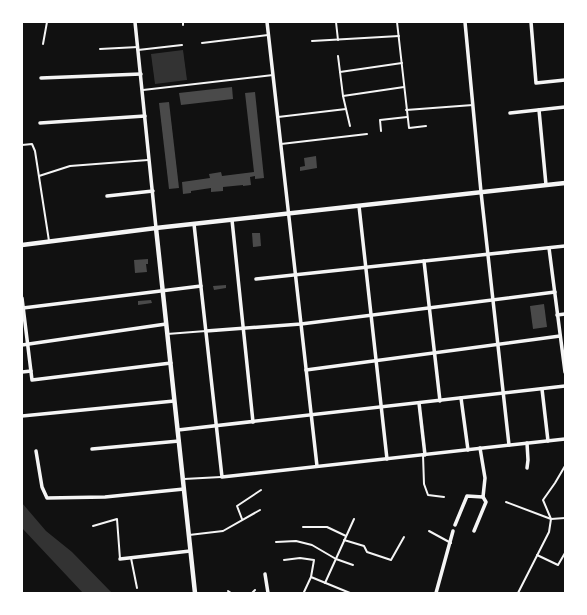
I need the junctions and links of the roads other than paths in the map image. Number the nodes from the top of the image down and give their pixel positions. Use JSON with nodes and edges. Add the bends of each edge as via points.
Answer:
{"nodes":[{"id":1,"x":47,"y":22,"type":"edge"},
{"id":2,"x":135,"y":22,"type":"edge"},
{"id":3,"x":183,"y":22,"type":"edge"},
{"id":4,"x":267,"y":22,"type":"edge"},
{"id":5,"x":336,"y":22,"type":"edge"},
{"id":6,"x":397,"y":22,"type":"edge"},
{"id":7,"x":465,"y":22,"type":"edge"},
{"id":8,"x":531,"y":22,"type":"edge"},
{"id":9,"x":183,"y":25,"type":"dead end"},
{"id":10,"x":268,"y":35,"type":"junction"},
{"id":11,"x":399,"y":36,"type":"junction"},
{"id":12,"x":338,"y":40,"type":"junction"},
{"id":13,"x":312,"y":41,"type":"dead end"},
{"id":14,"x":202,"y":43,"type":"dead end"},
{"id":15,"x":43,"y":44,"type":"dead end"},
{"id":16,"x":182,"y":45,"type":"dead end"},
{"id":17,"x":100,"y":49,"type":"dead end"},
{"id":18,"x":138,"y":49,"type":"junction"},
{"id":19,"x":338,"y":56,"type":"dead end"},
{"id":20,"x":402,"y":63,"type":"junction"},
{"id":21,"x":340,"y":72,"type":"junction"},
{"id":22,"x":140,"y":74,"type":"junction"},
{"id":23,"x":273,"y":75,"type":"junction"},
{"id":24,"x":40,"y":78,"type":"dead end"},
{"id":25,"x":565,"y":80,"type":"edge"},
{"id":26,"x":404,"y":87,"type":"junction"},
{"id":27,"x":142,"y":90,"type":"junction"},
{"id":28,"x":343,"y":96,"type":"junction"},
{"id":29,"x":473,"y":105,"type":"junction"},
{"id":30,"x":565,"y":107,"type":"edge"},
{"id":31,"x":346,"y":109,"type":"junction"},
{"id":32,"x":406,"y":110,"type":"junction"},
{"id":33,"x":539,"y":110,"type":"junction"},
{"id":34,"x":510,"y":113,"type":"dead end"},
{"id":35,"x":145,"y":116,"type":"junction"},
{"id":36,"x":278,"y":117,"type":"junction"},
{"id":37,"x":407,"y":117,"type":"junction"},
{"id":38,"x":40,"y":122,"type":"dead end"},
{"id":39,"x":350,"y":126,"type":"dead end"},
{"id":40,"x":426,"y":126,"type":"dead end"},
{"id":41,"x":381,"y":131,"type":"dead end"},
{"id":42,"x":367,"y":134,"type":"dead end"},
{"id":43,"x":281,"y":144,"type":"junction"},
{"id":44,"x":22,"y":146,"type":"edge"},
{"id":45,"x":149,"y":160,"type":"junction"},
{"id":46,"x":39,"y":176,"type":"junction"},
{"id":47,"x":565,"y":183,"type":"edge"},
{"id":48,"x":546,"y":185,"type":"junction"},
{"id":49,"x":153,"y":192,"type":"junction"},
{"id":50,"x":481,"y":192,"type":"junction"},
{"id":51,"x":107,"y":196,"type":"dead end"},
{"id":52,"x":359,"y":206,"type":"junction"},
{"id":53,"x":288,"y":214,"type":"junction"},
{"id":54,"x":232,"y":220,"type":"junction"},
{"id":55,"x":194,"y":224,"type":"junction"},
{"id":56,"x":156,"y":228,"type":"junction"},
{"id":57,"x":49,"y":242,"type":"junction"},
{"id":58,"x":22,"y":245,"type":"edge"},
{"id":59,"x":565,"y":246,"type":"edge"},
{"id":60,"x":549,"y":248,"type":"junction"},
{"id":61,"x":488,"y":254,"type":"junction"},
{"id":62,"x":424,"y":261,"type":"junction"},
{"id":63,"x":365,"y":267,"type":"junction"},
{"id":64,"x":295,"y":275,"type":"junction"},
{"id":65,"x":256,"y":279,"type":"dead end"},
{"id":66,"x":201,"y":286,"type":"junction"},
{"id":67,"x":163,"y":290,"type":"junction"},
{"id":68,"x":555,"y":292,"type":"junction"},
{"id":69,"x":22,"y":298,"type":"edge"},
{"id":70,"x":493,"y":300,"type":"junction"},
{"id":71,"x":429,"y":307,"type":"junction"},
{"id":72,"x":23,"y":308,"type":"edge"},
{"id":73,"x":565,"y":314,"type":"edge"},
{"id":74,"x":371,"y":315,"type":"junction"},
{"id":75,"x":558,"y":315,"type":"junction"},
{"id":76,"x":166,"y":324,"type":"junction"},
{"id":77,"x":301,"y":324,"type":"junction"},
{"id":78,"x":243,"y":328,"type":"junction"},
{"id":79,"x":206,"y":331,"type":"junction"},
{"id":80,"x":168,"y":334,"type":"junction"},
{"id":81,"x":560,"y":336,"type":"junction"},
{"id":82,"x":28,"y":344,"type":"junction"},
{"id":83,"x":498,"y":344,"type":"junction"},
{"id":84,"x":22,"y":345,"type":"edge"},
{"id":85,"x":434,"y":353,"type":"junction"},
{"id":86,"x":376,"y":361,"type":"junction"},
{"id":87,"x":170,"y":363,"type":"junction"},
{"id":88,"x":306,"y":370,"type":"junction"},
{"id":89,"x":31,"y":371,"type":"junction"},
{"id":90,"x":22,"y":372,"type":"edge"},
{"id":91,"x":565,"y":372,"type":"edge"},
{"id":92,"x":565,"y":386,"type":"edge"},
{"id":93,"x":542,"y":389,"type":"junction"},
{"id":94,"x":504,"y":393,"type":"junction"},
{"id":95,"x":461,"y":398,"type":"junction"},
{"id":96,"x":174,"y":401,"type":"junction"},
{"id":97,"x":440,"y":401,"type":"junction"},
{"id":98,"x":418,"y":403,"type":"junction"},
{"id":99,"x":381,"y":407,"type":"junction"},
{"id":100,"x":311,"y":415,"type":"junction"},
{"id":101,"x":22,"y":416,"type":"edge"},
{"id":102,"x":253,"y":422,"type":"junction"},
{"id":103,"x":216,"y":426,"type":"junction"},
{"id":104,"x":178,"y":430,"type":"junction"},
{"id":105,"x":565,"y":439,"type":"edge"},
{"id":106,"x":179,"y":441,"type":"junction"},
{"id":107,"x":548,"y":441,"type":"junction"},
{"id":108,"x":527,"y":443,"type":"junction"},
{"id":109,"x":509,"y":445,"type":"junction"},
{"id":110,"x":480,"y":448,"type":"junction"},
{"id":111,"x":92,"y":449,"type":"dead end"},
{"id":112,"x":468,"y":450,"type":"junction"},
{"id":113,"x":36,"y":451,"type":"dead end"},
{"id":114,"x":424,"y":455,"type":"junction"},
{"id":115,"x":387,"y":459,"type":"junction"},
{"id":116,"x":317,"y":466,"type":"junction"},
{"id":117,"x":565,"y":466,"type":"edge"},
{"id":118,"x":527,"y":468,"type":"dead end"},
{"id":119,"x":222,"y":477,"type":"junction"},
{"id":120,"x":183,"y":479,"type":"junction"},
{"id":121,"x":184,"y":489,"type":"junction"},
{"id":122,"x":261,"y":490,"type":"dead end"},
{"id":123,"x":483,"y":496,"type":"junction"},
{"id":124,"x":444,"y":497,"type":"dead end"},
{"id":125,"x":506,"y":502,"type":"dead end"},
{"id":126,"x":260,"y":510,"type":"dead end"},
{"id":127,"x":565,"y":518,"type":"edge"},
{"id":128,"x":354,"y":519,"type":"dead end"},
{"id":129,"x":551,"y":519,"type":"junction"},
{"id":130,"x":242,"y":520,"type":"junction"},
{"id":131,"x":455,"y":525,"type":"dead end"},
{"id":132,"x":93,"y":526,"type":"dead end"},
{"id":133,"x":303,"y":527,"type":"dead end"},
{"id":134,"x":453,"y":530,"type":"dead end"},
{"id":135,"x":429,"y":531,"type":"dead end"},
{"id":136,"x":474,"y":531,"type":"dead end"},
{"id":137,"x":188,"y":535,"type":"junction"},
{"id":138,"x":346,"y":536,"type":"junction"},
{"id":139,"x":404,"y":537,"type":"dead end"},
{"id":140,"x":344,"y":540,"type":"junction"},
{"id":141,"x":276,"y":542,"type":"dead end"},
{"id":142,"x":451,"y":543,"type":"junction"},
{"id":143,"x":190,"y":551,"type":"junction"},
{"id":144,"x":565,"y":553,"type":"edge"},
{"id":145,"x":537,"y":555,"type":"junction"},
{"id":146,"x":131,"y":558,"type":"junction"},
{"id":147,"x":336,"y":558,"type":"junction"},
{"id":148,"x":120,"y":559,"type":"joint"},
{"id":149,"x":284,"y":560,"type":"dead end"},
{"id":150,"x":353,"y":565,"type":"dead end"},
{"id":151,"x":265,"y":574,"type":"dead end"},
{"id":152,"x":311,"y":576,"type":"junction"},
{"id":153,"x":325,"y":582,"type":"junction"},
{"id":154,"x":136,"y":588,"type":"dead end"},
{"id":155,"x":255,"y":590,"type":"dead end"},
{"id":156,"x":304,"y":592,"type":"dead end"},
{"id":157,"x":194,"y":593,"type":"edge"},
{"id":158,"x":252,"y":593,"type":"edge"},
{"id":159,"x":268,"y":593,"type":"edge"},
{"id":160,"x":350,"y":593,"type":"edge"},
{"id":161,"x":436,"y":593,"type":"edge"},
{"id":162,"x":518,"y":593,"type":"edge"}],
"edges":[{"from":1,"to":15,"type":"lane"},
{"from":2,"to":18,"type":"street"},
{"from":3,"to":9,"type":"lane"},
{"from":4,"to":10,"type":"street"},
{"from":5,"to":12,"type":"lane"},
{"from":6,"to":11,"type":"lane"},
{"from":7,"to":29,"type":"street"},
{"from":8,"to":25,"type":"street","via":[[536,83]]},
{"from":10,"to":14,"type":"lane"},
{"from":10,"to":23,"type":"street"},
{"from":11,"to":12,"type":"lane"},
{"from":11,"to":20,"type":"lane"},
{"from":12,"to":13,"type":"lane"},
{"from":16,"to":18,"type":"lane"},
{"from":17,"to":18,"type":"lane"},
{"from":18,"to":22,"type":"street"},
{"from":19,"to":21,"type":"lane"},
{"from":20,"to":21,"type":"lane"},
{"from":20,"to":26,"type":"lane"},
{"from":21,"to":28,"type":"lane"},
{"from":22,"to":24,"type":"street"},
{"from":22,"to":27,"type":"street"},
{"from":23,"to":27,"type":"lane"},
{"from":23,"to":36,"type":"street"},
{"from":26,"to":28,"type":"lane"},
{"from":26,"to":32,"type":"lane"},
{"from":27,"to":35,"type":"street"},
{"from":28,"to":31,"type":"lane"},
{"from":29,"to":32,"type":"lane"},
{"from":29,"to":50,"type":"street"},
{"from":30,"to":33,"type":"street"},
{"from":31,"to":36,"type":"lane"},
{"from":31,"to":39,"type":"lane"},
{"from":32,"to":37,"type":"lane"},
{"from":33,"to":34,"type":"street"},
{"from":33,"to":48,"type":"street"},
{"from":35,"to":38,"type":"street"},
{"from":35,"to":45,"type":"street"},
{"from":36,"to":43,"type":"street"},
{"from":37,"to":40,"type":"lane","via":[[409,128]]},
{"from":37,"to":41,"type":"lane","via":[[380,120]]},
{"from":42,"to":43,"type":"lane"},
{"from":43,"to":53,"type":"street"},
{"from":44,"to":46,"type":"lane","via":[[32,144]]},
{"from":45,"to":46,"type":"lane","via":[[70,166]]},
{"from":45,"to":49,"type":"street"},
{"from":46,"to":57,"type":"lane"},
{"from":47,"to":48,"type":"street"},
{"from":48,"to":50,"type":"street"},
{"from":49,"to":51,"type":"street"},
{"from":49,"to":56,"type":"street"},
{"from":50,"to":52,"type":"street"},
{"from":50,"to":61,"type":"street"},
{"from":52,"to":53,"type":"street"},
{"from":52,"to":63,"type":"street"},
{"from":53,"to":54,"type":"street"},
{"from":53,"to":64,"type":"street"},
{"from":54,"to":55,"type":"street"},
{"from":54,"to":78,"type":"street"},
{"from":55,"to":56,"type":"street"},
{"from":55,"to":66,"type":"street"},
{"from":56,"to":57,"type":"street"},
{"from":56,"to":67,"type":"street"},
{"from":57,"to":58,"type":"street"},
{"from":59,"to":60,"type":"street"},
{"from":60,"to":61,"type":"street"},
{"from":60,"to":68,"type":"street"},
{"from":61,"to":62,"type":"street"},
{"from":61,"to":70,"type":"street"},
{"from":62,"to":63,"type":"street"},
{"from":62,"to":71,"type":"street"},
{"from":63,"to":64,"type":"street"},
{"from":63,"to":74,"type":"street"},
{"from":64,"to":65,"type":"street"},
{"from":64,"to":77,"type":"street"},
{"from":66,"to":67,"type":"street"},
{"from":66,"to":79,"type":"street"},
{"from":67,"to":72,"type":"street"},
{"from":67,"to":76,"type":"street"},
{"from":68,"to":70,"type":"street"},
{"from":68,"to":75,"type":"street"},
{"from":69,"to":72,"type":"street"},
{"from":70,"to":71,"type":"street"},
{"from":70,"to":83,"type":"street"},
{"from":71,"to":74,"type":"street"},
{"from":71,"to":85,"type":"street"},
{"from":72,"to":82,"type":"street"},
{"from":73,"to":75,"type":"street"},
{"from":74,"to":77,"type":"street"},
{"from":74,"to":86,"type":"street"},
{"from":75,"to":81,"type":"street"},
{"from":76,"to":80,"type":"street"},
{"from":76,"to":82,"type":"street"},
{"from":77,"to":78,"type":"street"},
{"from":77,"to":88,"type":"street"},
{"from":78,"to":79,"type":"street"},
{"from":78,"to":102,"type":"street"},
{"from":79,"to":80,"type":"lane"},
{"from":79,"to":103,"type":"street"},
{"from":80,"to":87,"type":"street"},
{"from":81,"to":83,"type":"street"},
{"from":81,"to":91,"type":"street"},
{"from":82,"to":84,"type":"street"},
{"from":82,"to":89,"type":"street"},
{"from":83,"to":85,"type":"street"},
{"from":83,"to":94,"type":"street"},
{"from":85,"to":86,"type":"street"},
{"from":85,"to":97,"type":"street"},
{"from":86,"to":88,"type":"street"},
{"from":86,"to":99,"type":"street"},
{"from":87,"to":89,"type":"street","via":[[32,380]]},
{"from":87,"to":96,"type":"street"},
{"from":88,"to":100,"type":"street"},
{"from":89,"to":90,"type":"street"},
{"from":92,"to":93,"type":"street"},
{"from":93,"to":94,"type":"street"},
{"from":93,"to":107,"type":"street"},
{"from":94,"to":95,"type":"street"},
{"from":94,"to":109,"type":"street"},
{"from":95,"to":97,"type":"street"},
{"from":95,"to":112,"type":"street"},
{"from":96,"to":101,"type":"street"},
{"from":96,"to":104,"type":"street"},
{"from":97,"to":98,"type":"street"},
{"from":98,"to":99,"type":"street"},
{"from":98,"to":114,"type":"street"},
{"from":99,"to":100,"type":"street"},
{"from":99,"to":115,"type":"street"},
{"from":100,"to":102,"type":"street"},
{"from":100,"to":116,"type":"street"},
{"from":102,"to":103,"type":"street"},
{"from":103,"to":104,"type":"street"},
{"from":103,"to":119,"type":"street"},
{"from":104,"to":106,"type":"street"},
{"from":105,"to":107,"type":"street"},
{"from":106,"to":111,"type":"street"},
{"from":106,"to":120,"type":"street"},
{"from":107,"to":108,"type":"street"},
{"from":108,"to":109,"type":"street"},
{"from":108,"to":118,"type":"street"},
{"from":109,"to":110,"type":"street"},
{"from":110,"to":112,"type":"street"},
{"from":110,"to":123,"type":"street","via":[[485,478]]},
{"from":112,"to":114,"type":"street"},
{"from":113,"to":121,"type":"street","via":[[42,487],[47,498],[105,497]]},
{"from":114,"to":115,"type":"street"},
{"from":114,"to":124,"type":"lane","via":[[424,484],[428,495]]},
{"from":115,"to":116,"type":"street"},
{"from":116,"to":119,"type":"street"},
{"from":117,"to":129,"type":"lane","via":[[543,500]]},
{"from":119,"to":120,"type":"lane"},
{"from":120,"to":121,"type":"street"},
{"from":121,"to":137,"type":"street"},
{"from":122,"to":130,"type":"lane","via":[[237,506]]},
{"from":123,"to":131,"type":"street","via":[[467,496]]},
{"from":123,"to":136,"type":"street","via":[[486,502]]},
{"from":125,"to":129,"type":"lane"},
{"from":126,"to":130,"type":"lane"},
{"from":127,"to":129,"type":"lane"},
{"from":128,"to":138,"type":"lane"},
{"from":129,"to":145,"type":"lane","via":[[549,532]]},
{"from":130,"to":137,"type":"lane","via":[[223,531]]},
{"from":132,"to":148,"type":"lane","via":[[117,519]]},
{"from":133,"to":138,"type":"lane","via":[[327,528]]},
{"from":134,"to":142,"type":"street"},
{"from":135,"to":142,"type":"lane"},
{"from":137,"to":143,"type":"street"},
{"from":138,"to":140,"type":"lane"},
{"from":139,"to":140,"type":"lane","via":[[391,560],[366,552],[364,546]]},
{"from":140,"to":147,"type":"lane"},
{"from":141,"to":147,"type":"lane","via":[[296,541],[312,545]]},
{"from":142,"to":161,"type":"street"},
{"from":143,"to":146,"type":"street"},
{"from":143,"to":157,"type":"street"},
{"from":144,"to":145,"type":"lane","via":[[558,565]]},
{"from":145,"to":162,"type":"lane"},
{"from":146,"to":148,"type":"street"},
{"from":146,"to":154,"type":"lane"},
{"from":147,"to":150,"type":"lane"},
{"from":147,"to":153,"type":"lane"},
{"from":149,"to":152,"type":"lane","via":[[314,560]]},
{"from":151,"to":159,"type":"street"},
{"from":152,"to":153,"type":"lane"},
{"from":152,"to":156,"type":"lane"},
{"from":153,"to":160,"type":"lane"},
{"from":155,"to":158,"type":"lane"}]}
